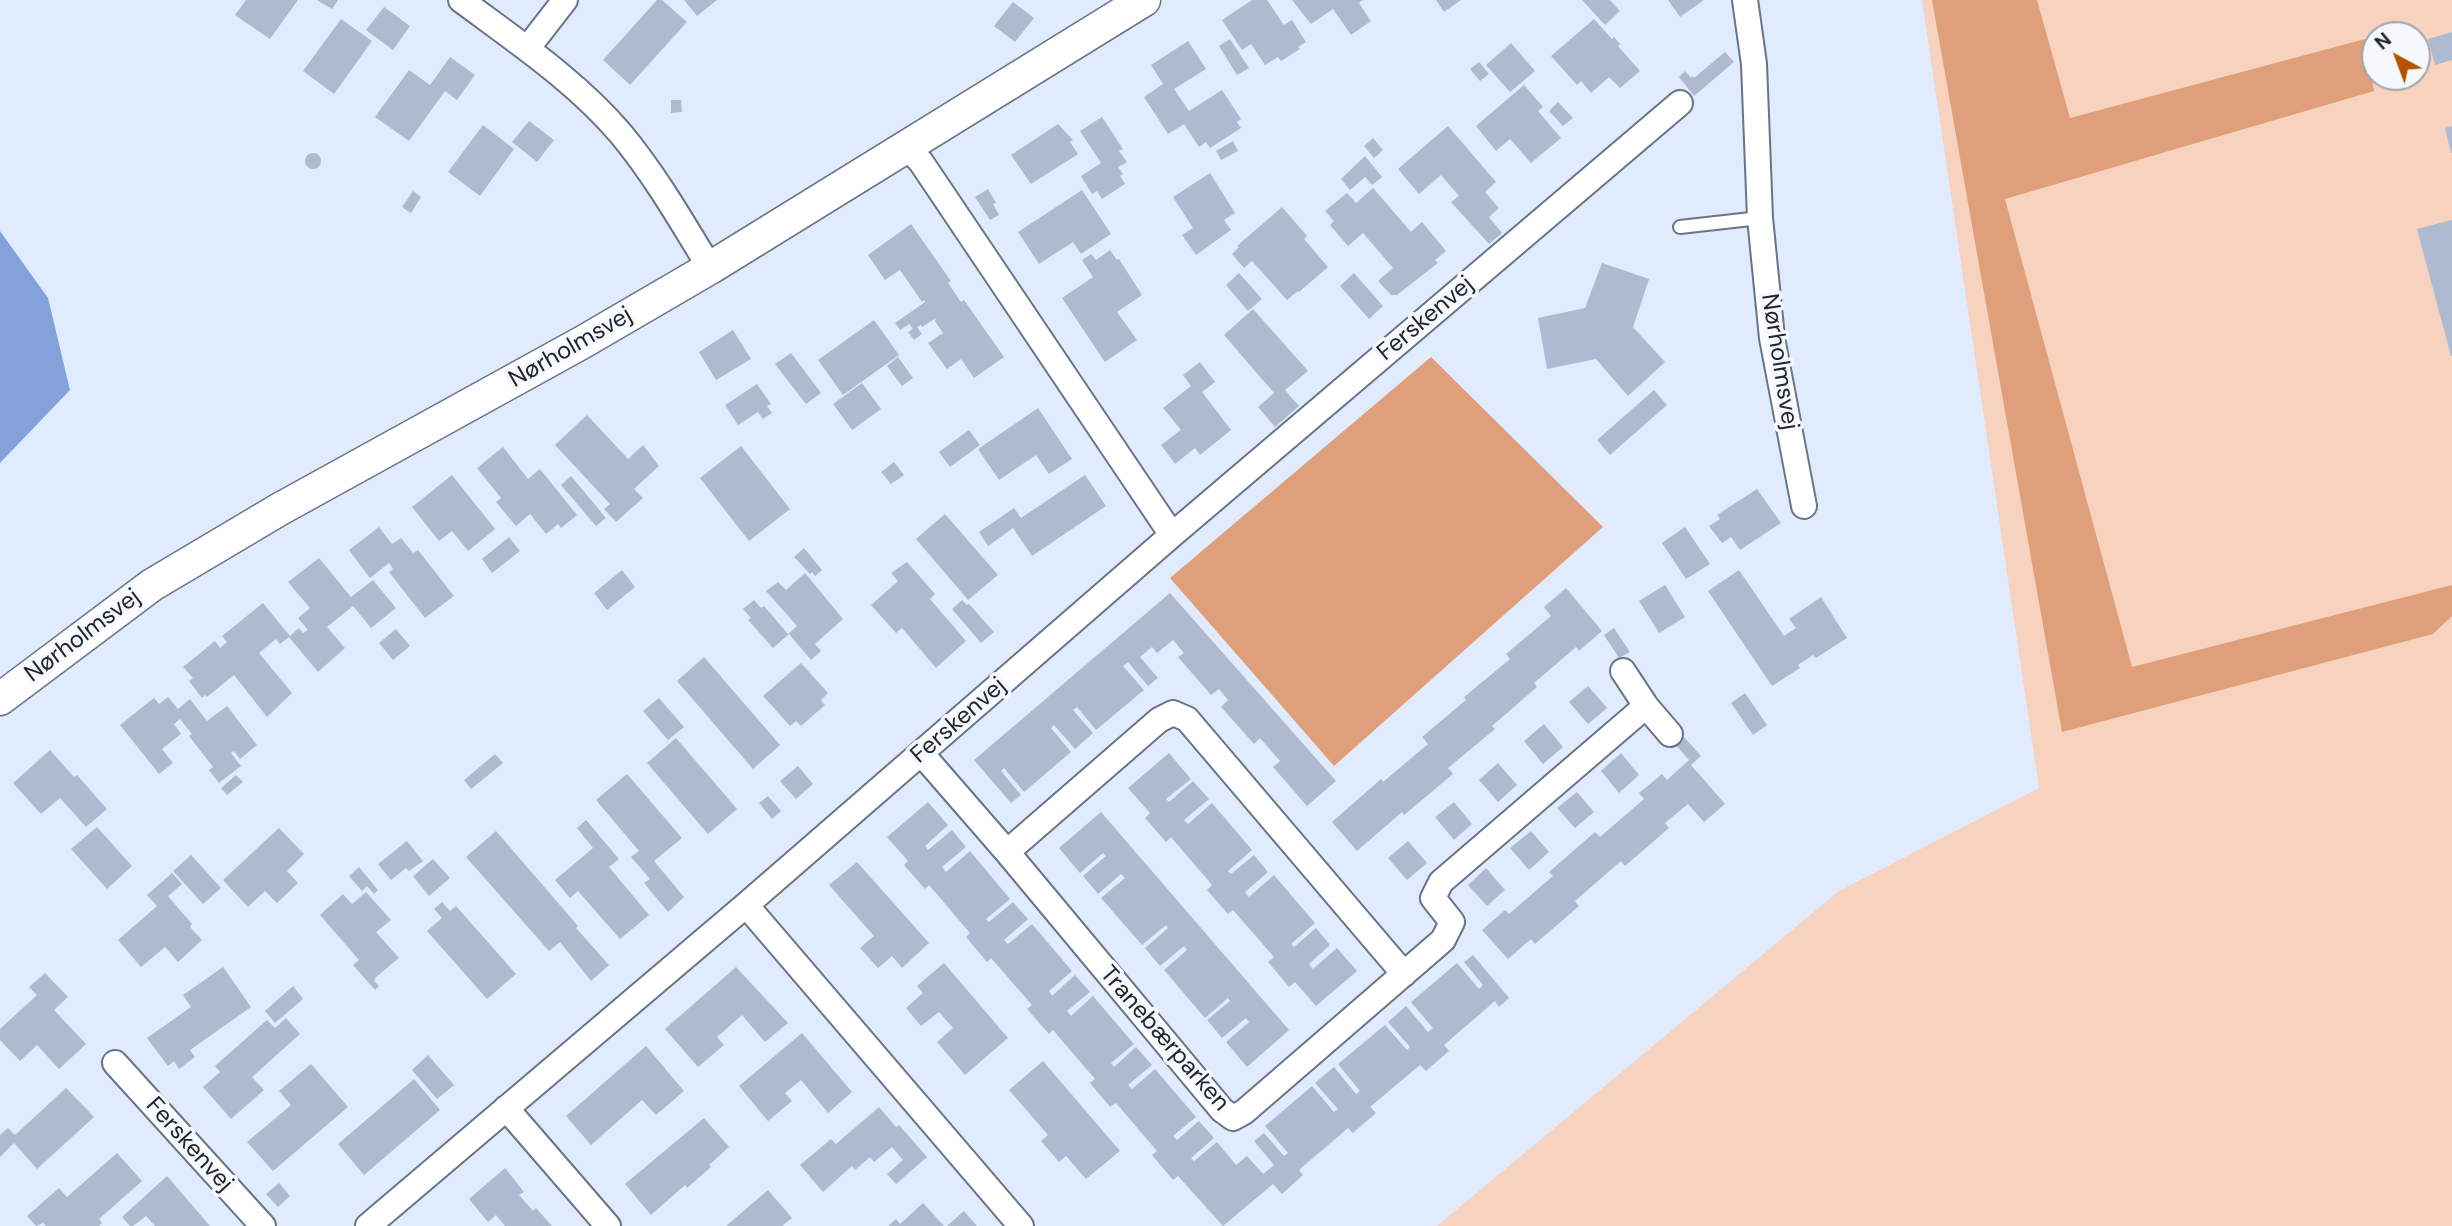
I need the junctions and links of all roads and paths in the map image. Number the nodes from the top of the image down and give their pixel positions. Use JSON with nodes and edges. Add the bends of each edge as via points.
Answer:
{"nodes":[{"id":1,"x":461,"y":0,"type":"edge"},
{"id":2,"x":565,"y":0,"type":"edge"},
{"id":3,"x":1144,"y":0,"type":"edge"},
{"id":4,"x":1745,"y":0,"type":"edge"},
{"id":5,"x":527,"y":49,"type":"junction"},
{"id":6,"x":1680,"y":103,"type":"dead end"},
{"id":7,"x":907,"y":147,"type":"junction"},
{"id":8,"x":1760,"y":218,"type":"junction"},
{"id":9,"x":1680,"y":227,"type":"dead end"},
{"id":10,"x":710,"y":268,"type":"junction"},
{"id":11,"x":1804,"y":506,"type":"dead end"},
{"id":12,"x":1172,"y":535,"type":"junction"},
{"id":13,"x":1623,"y":671,"type":"dead end"},
{"id":14,"x":0,"y":698,"type":"edge"},
{"id":15,"x":1646,"y":706,"type":"junction"},
{"id":16,"x":1670,"y":734,"type":"dead end"},
{"id":17,"x":921,"y":753,"type":"junction"},
{"id":18,"x":1007,"y":852,"type":"junction"},
{"id":19,"x":746,"y":905,"type":"junction"},
{"id":20,"x":1404,"y":974,"type":"junction"},
{"id":21,"x":115,"y":1063,"type":"dead end"},
{"id":22,"x":506,"y":1108,"type":"junction"},
{"id":23,"x":263,"y":1226,"type":"edge"},
{"id":24,"x":369,"y":1226,"type":"edge"},
{"id":25,"x":608,"y":1226,"type":"edge"},
{"id":26,"x":1021,"y":1226,"type":"edge"}],
"edges":[{"from":1,"to":5,"type":"street"},
{"from":2,"to":5,"type":"street"},
{"from":3,"to":7,"type":"street","name":"Nørholmsvej"},
{"from":4,"to":8,"type":"street","name":"Nørholmsvej","via":[[1754,64]]},
{"from":5,"to":10,"type":"street","via":[[620,133],[659,184]]},
{"from":6,"to":12,"type":"street","name":"Ferskenvej"},
{"from":7,"to":10,"type":"street","name":"Nørholmsvej"},
{"from":7,"to":12,"type":"street"},
{"from":8,"to":9,"type":"lane"},
{"from":8,"to":11,"type":"street","name":"Nørholmsvej","via":[[1772,338]]},
{"from":10,"to":14,"type":"street","name":"Nørholmsvej","via":[[152,584]]},
{"from":12,"to":17,"type":"street","name":"Ferskenvej"},
{"from":13,"to":15,"type":"street"},
{"from":15,"to":16,"type":"street"},
{"from":15,"to":20,"type":"street","name":"Tranebærparken","via":[[1441,882],[1433,898],[1452,922],[1443,940]]},
{"from":17,"to":18,"type":"street","name":"Tranebærparken"},
{"from":17,"to":19,"type":"street","name":"Ferskenvej"},
{"from":18,"to":20,"type":"street","via":[[1158,720],[1173,713],[1186,719]]},
{"from":18,"to":20,"type":"street","name":"Tranebærparken","via":[[1233,1118]]},
{"from":19,"to":22,"type":"street","name":"Ferskenvej"},
{"from":19,"to":26,"type":"street"},
{"from":21,"to":23,"type":"street","name":"Ferskenvej"},
{"from":22,"to":24,"type":"street","name":"Ferskenvej"},
{"from":22,"to":25,"type":"street"}]}
